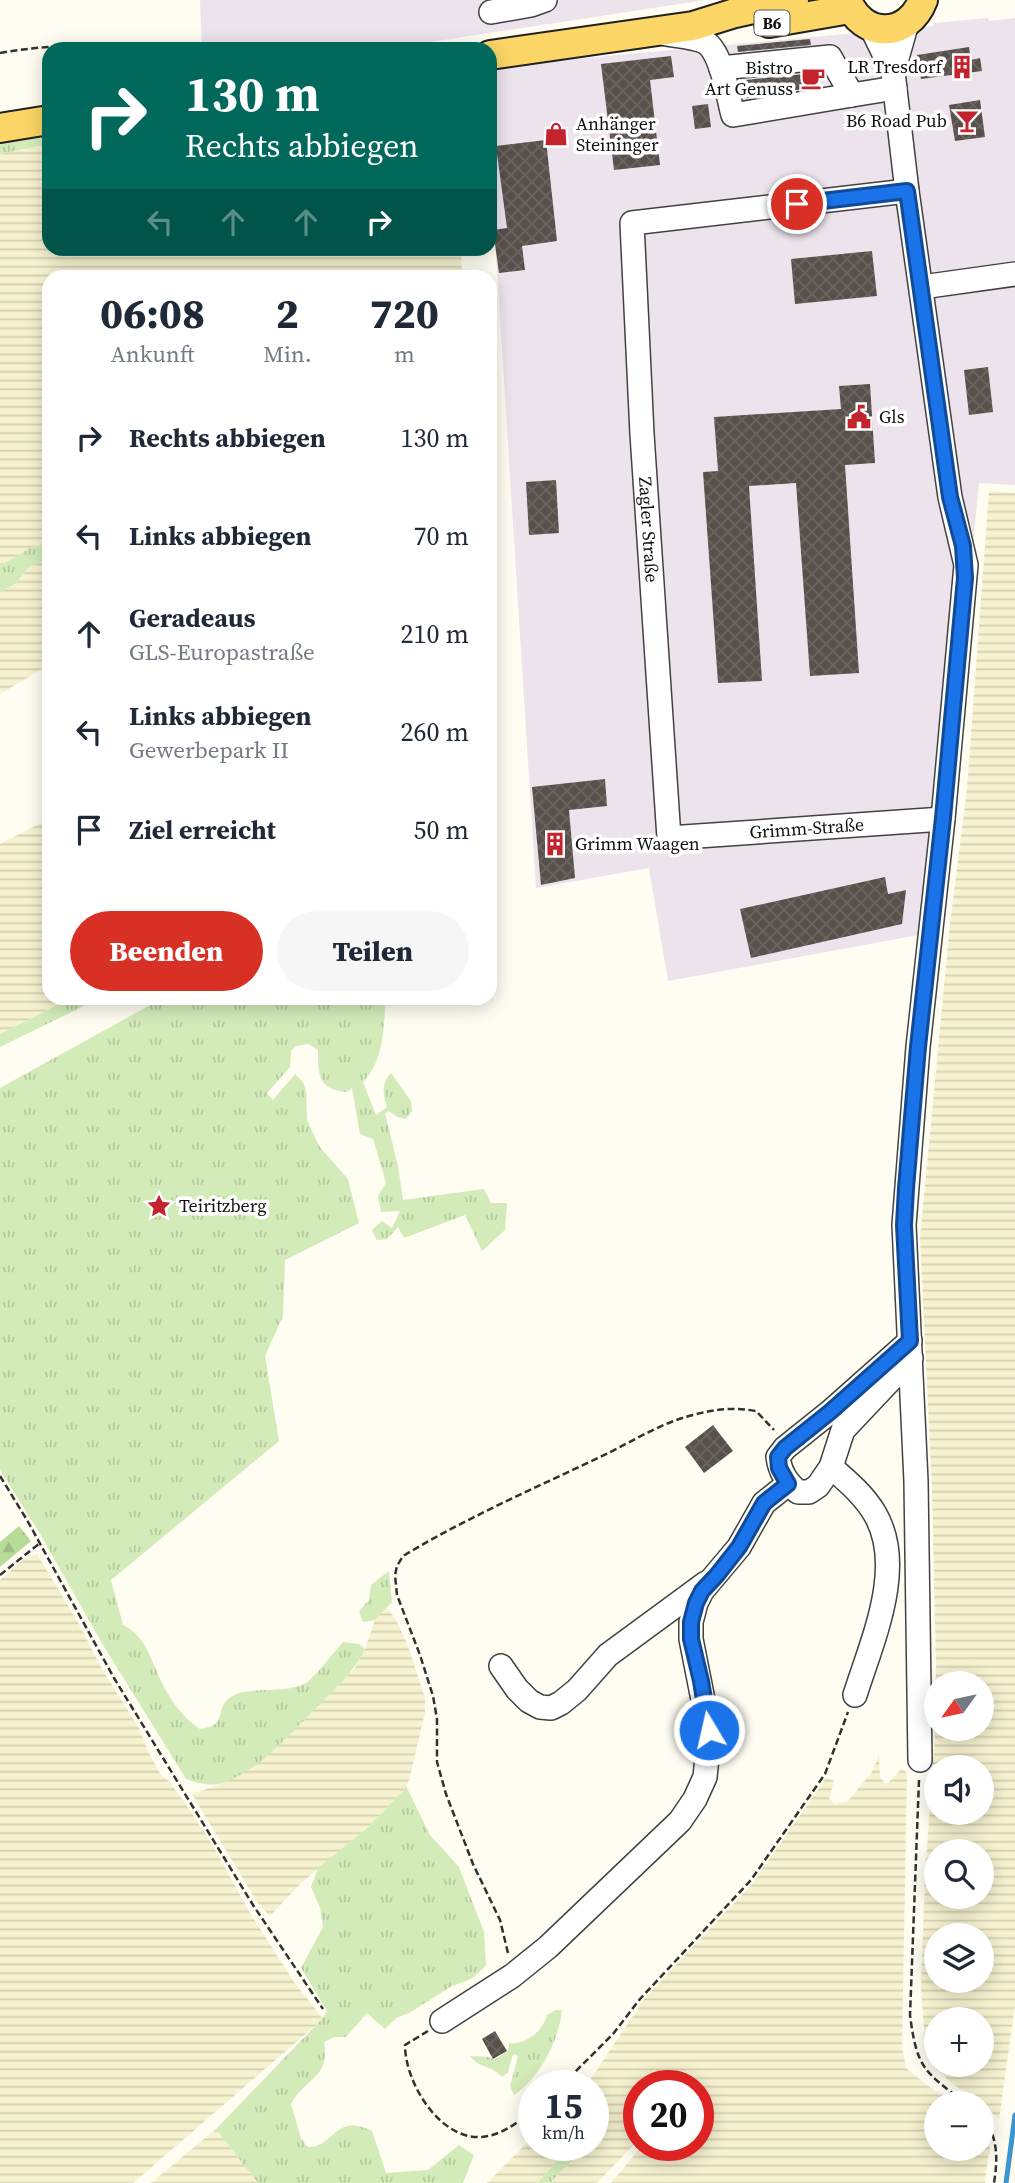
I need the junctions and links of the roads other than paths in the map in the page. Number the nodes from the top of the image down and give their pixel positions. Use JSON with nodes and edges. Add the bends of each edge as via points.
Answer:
{"nodes":[{"id":1,"x":545,"y":0,"type":"edge"},
{"id":2,"x":794,"y":0,"type":"edge"},
{"id":3,"x":924,"y":0,"type":"edge"},
{"id":4,"x":491,"y":12,"type":"dead end"},
{"id":5,"x":856,"y":12,"type":"edge"},
{"id":6,"x":906,"y":23,"type":"junction"},
{"id":7,"x":694,"y":26,"type":"junction"},
{"id":8,"x":656,"y":32,"type":"junction"},
{"id":9,"x":497,"y":54,"type":"edge"},
{"id":10,"x":721,"y":68,"type":"junction"},
{"id":11,"x":894,"y":80,"type":"junction"},
{"id":12,"x":852,"y":95,"type":"junction"},
{"id":13,"x":42,"y":121,"type":"edge"},
{"id":14,"x":0,"y":128,"type":"edge"},
{"id":15,"x":907,"y":191,"type":"junction"},
{"id":16,"x":1015,"y":274,"type":"edge"},
{"id":17,"x":922,"y":287,"type":"junction"},
{"id":18,"x":943,"y":818,"type":"junction"},
{"id":19,"x":669,"y":838,"type":"joint"},
{"id":20,"x":910,"y":1350,"type":"junction"},
{"id":21,"x":831,"y":1467,"type":"junction"},
{"id":22,"x":788,"y":1484,"type":"junction"},
{"id":23,"x":717,"y":1575,"type":"junction"},
{"id":24,"x":501,"y":1665,"type":"dead end"},
{"id":25,"x":855,"y":1695,"type":"road end"},
{"id":26,"x":920,"y":1760,"type":"road end"},
{"id":27,"x":442,"y":2021,"type":"road end"}],
"edges":[{"from":1,"to":4,"type":"street"},
{"from":2,"to":7,"type":"main road","number":"B6"},
{"from":3,"to":6,"type":"main road"},
{"from":5,"to":6,"type":"main road","number":"B6","via":[[889,29]]},
{"from":5,"to":7,"type":"main road","number":"B6","via":[[740,29]]},
{"from":5,"to":11,"type":"street"},
{"from":6,"to":11,"type":"street"},
{"from":7,"to":8,"type":"main road","number":"B6"},
{"from":8,"to":9,"type":"main road","number":"B6"},
{"from":8,"to":10,"type":"street","via":[[704,42]]},
{"from":10,"to":12,"type":"street","via":[[830,57]]},
{"from":10,"to":12,"type":"street","via":[[733,115]]},
{"from":11,"to":12,"type":"street"},
{"from":11,"to":15,"type":"street"},
{"from":13,"to":14,"type":"main road"},
{"from":15,"to":17,"type":"street"},
{"from":15,"to":19,"type":"street","name":"Zagler Straße","via":[[632,223]]},
{"from":16,"to":17,"type":"street"},
{"from":17,"to":18,"type":"street","via":[[950,497],[966,565]]},
{"from":18,"to":19,"type":"street","name":"Grimm-Straße"},
{"from":18,"to":20,"type":"street","via":[[906,1188]]},
{"from":20,"to":21,"type":"street","via":[[843,1430]]},
{"from":20,"to":22,"type":"street","via":[[785,1448],[778,1457]]},
{"from":20,"to":26,"type":"street"},
{"from":21,"to":22,"type":"street","via":[[809,1492],[798,1492]]},
{"from":21,"to":25,"type":"street","via":[[857,1489],[875,1513],[888,1551],[881,1608]]},
{"from":22,"to":23,"type":"street","via":[[764,1503]]},
{"from":23,"to":24,"type":"street","via":[[608,1656],[578,1690],[551,1708],[529,1702]]},
{"from":23,"to":27,"type":"street","via":[[702,1591],[691,1622],[709,1730],[705,1777],[695,1799],[680,1821],[548,1947]]}]}
